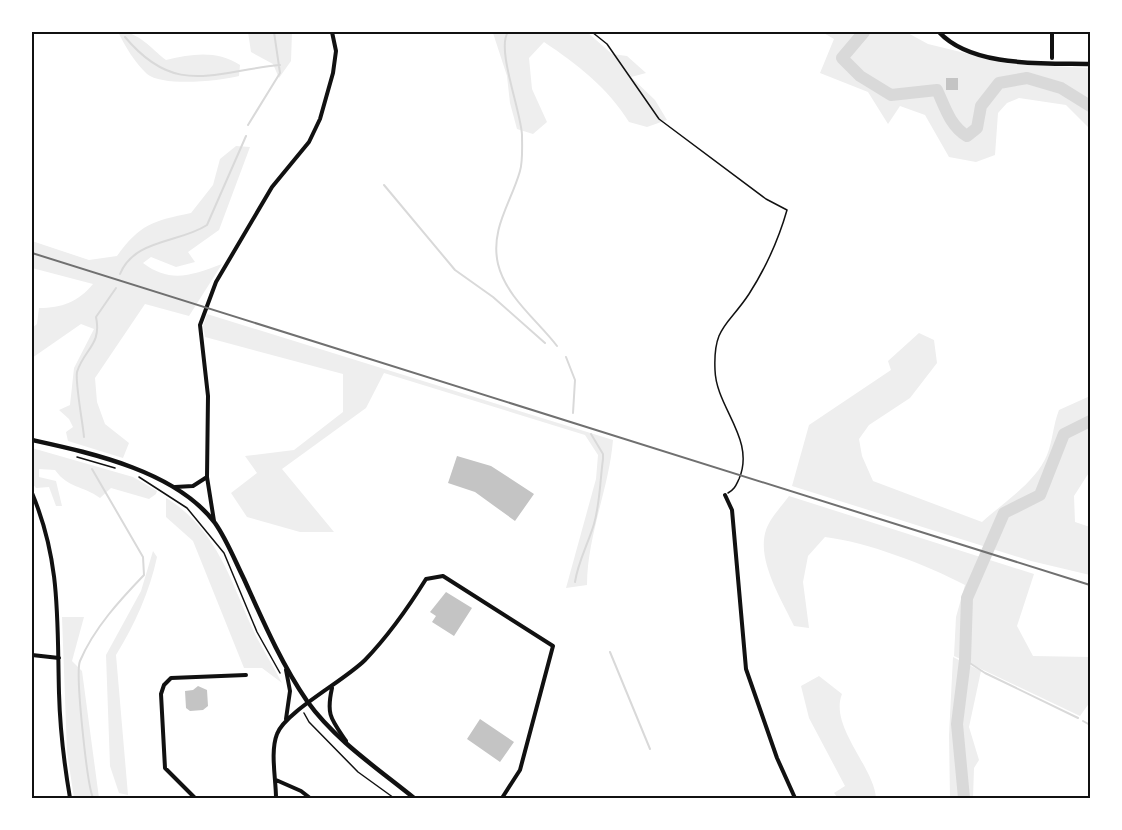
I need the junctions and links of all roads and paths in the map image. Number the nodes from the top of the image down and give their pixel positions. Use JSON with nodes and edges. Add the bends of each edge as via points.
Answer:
{"nodes":[{"id":1,"x":332,"y":32,"type":"edge"},
{"id":2,"x":592,"y":32,"type":"edge"},
{"id":3,"x":939,"y":32,"type":"edge"},
{"id":4,"x":1052,"y":32,"type":"edge"},
{"id":5,"x":1052,"y":58,"type":"dead end"},
{"id":6,"x":1090,"y":64,"type":"edge"},
{"id":7,"x":32,"y":440,"type":"edge"},
{"id":8,"x":70,"y":455,"type":"dead end"},
{"id":9,"x":123,"y":471,"type":"dead end"},
{"id":10,"x":134,"y":474,"type":"dead end"},
{"id":11,"x":207,"y":477,"type":"junction"},
{"id":12,"x":172,"y":488,"type":"junction"},
{"id":13,"x":32,"y":493,"type":"edge"},
{"id":14,"x":725,"y":495,"type":"joint"},
{"id":15,"x":34,"y":503,"type":"edge"},
{"id":16,"x":214,"y":522,"type":"junction"},
{"id":17,"x":32,"y":655,"type":"edge"},
{"id":18,"x":59,"y":658,"type":"junction"},
{"id":19,"x":286,"y":668,"type":"junction"},
{"id":20,"x":280,"y":673,"type":"dead end"},
{"id":21,"x":246,"y":675,"type":"dead end"},
{"id":22,"x":332,"y":688,"type":"junction"},
{"id":23,"x":308,"y":702,"type":"junction"},
{"id":24,"x":301,"y":708,"type":"junction"},
{"id":25,"x":286,"y":720,"type":"junction"},
{"id":26,"x":348,"y":744,"type":"junction"},
{"id":27,"x":276,"y":780,"type":"junction"},
{"id":28,"x":70,"y":798,"type":"edge"},
{"id":29,"x":195,"y":798,"type":"edge"},
{"id":30,"x":276,"y":798,"type":"edge"},
{"id":31,"x":310,"y":798,"type":"edge"},
{"id":32,"x":394,"y":798,"type":"edge"},
{"id":33,"x":414,"y":798,"type":"edge"},
{"id":34,"x":502,"y":798,"type":"edge"},
{"id":35,"x":795,"y":798,"type":"edge"}],
"edges":[{"from":1,"to":11,"type":"street","via":[[336,51],[333,73],[320,119],[309,142],[272,187],[205,308],[199,330],[208,396]]},
{"from":2,"to":14,"type":"path","via":[[607,44],[659,119],[766,200],[787,210],[782,229],[749,294],[723,325],[715,343],[715,373],[722,399],[741,438],[743,457],[734,490]]},
{"from":3,"to":6,"type":"main road","via":[[962,49],[990,57]]},
{"from":4,"to":5,"type":"street"},
{"from":7,"to":12,"type":"main road","via":[[121,462]]},
{"from":8,"to":9,"type":"path"},
{"from":10,"to":20,"type":"path","via":[[187,508],[224,553],[257,632]]},
{"from":11,"to":12,"type":"street","via":[[193,486]]},
{"from":11,"to":16,"type":"street"},
{"from":12,"to":16,"type":"main road"},
{"from":13,"to":15,"type":"street"},
{"from":14,"to":35,"type":"street","via":[[732,510],[746,669]]},
{"from":15,"to":18,"type":"street","via":[[48,539],[57,585]]},
{"from":16,"to":19,"type":"main road"},
{"from":17,"to":18,"type":"street"},
{"from":18,"to":28,"type":"street","via":[[62,751]]},
{"from":19,"to":23,"type":"main road"},
{"from":19,"to":25,"type":"street","via":[[290,691]]},
{"from":21,"to":29,"type":"street","via":[[171,678],[164,685],[161,694],[165,768]]},
{"from":22,"to":23,"type":"street"},
{"from":22,"to":26,"type":"street","via":[[329,717]]},
{"from":22,"to":34,"type":"street","via":[[364,661],[398,623],[426,579],[436,576],[443,576],[553,646],[520,770]]},
{"from":23,"to":24,"type":"street"},
{"from":23,"to":26,"type":"main road"},
{"from":24,"to":25,"type":"street"},
{"from":24,"to":32,"type":"path","via":[[334,749]]},
{"from":25,"to":27,"type":"street","via":[[276,735]]},
{"from":26,"to":33,"type":"main road"},
{"from":27,"to":30,"type":"street"},
{"from":27,"to":31,"type":"street"}]}
